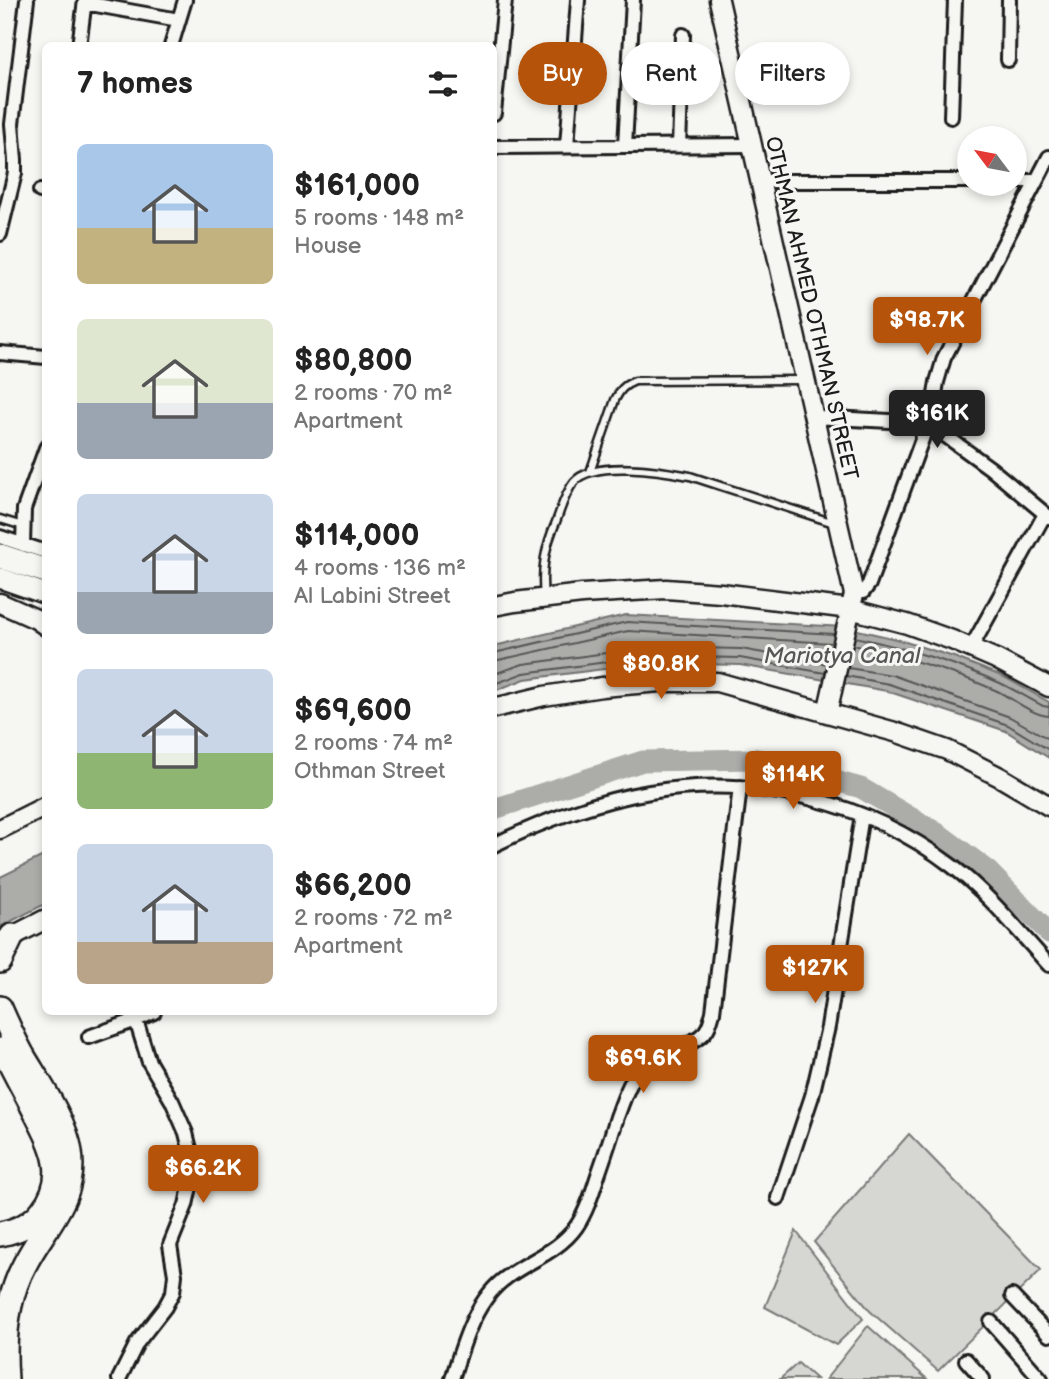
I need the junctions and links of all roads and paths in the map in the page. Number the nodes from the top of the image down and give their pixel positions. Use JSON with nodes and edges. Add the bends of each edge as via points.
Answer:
{"nodes":[{"id":1,"x":27,"y":0,"type":"edge"},
{"id":2,"x":185,"y":0,"type":"edge"},
{"id":3,"x":505,"y":0,"type":"edge"},
{"id":4,"x":578,"y":0,"type":"edge"},
{"id":5,"x":634,"y":0,"type":"edge"},
{"id":6,"x":719,"y":0,"type":"edge"},
{"id":7,"x":955,"y":0,"type":"edge"},
{"id":8,"x":1009,"y":0,"type":"edge"},
{"id":9,"x":85,"y":1,"type":"edge"},
{"id":10,"x":179,"y":20,"type":"junction"},
{"id":11,"x":683,"y":35,"type":"dead end"},
{"id":12,"x":80,"y":42,"type":"edge"},
{"id":13,"x":172,"y":42,"type":"edge"},
{"id":14,"x":1008,"y":60,"type":"dead end"},
{"id":15,"x":497,"y":82,"type":"edge"},
{"id":16,"x":951,"y":117,"type":"dead end"},
{"id":17,"x":751,"y":145,"type":"junction"},
{"id":18,"x":567,"y":146,"type":"junction"},
{"id":19,"x":625,"y":146,"type":"junction"},
{"id":20,"x":679,"y":146,"type":"junction"},
{"id":21,"x":497,"y":147,"type":"edge"},
{"id":22,"x":1049,"y":157,"type":"edge"},
{"id":23,"x":760,"y":181,"type":"junction"},
{"id":24,"x":957,"y":181,"type":"edge"},
{"id":25,"x":1027,"y":181,"type":"edge"},
{"id":26,"x":1036,"y":181,"type":"junction"},
{"id":27,"x":0,"y":234,"type":"edge"},
{"id":28,"x":0,"y":353,"type":"edge"},
{"id":29,"x":42,"y":357,"type":"edge"},
{"id":30,"x":805,"y":380,"type":"junction"},
{"id":31,"x":814,"y":417,"type":"junction"},
{"id":32,"x":928,"y":423,"type":"junction"},
{"id":33,"x":42,"y":459,"type":"edge"},
{"id":34,"x":590,"y":472,"type":"junction"},
{"id":35,"x":1047,"y":515,"type":"edge"},
{"id":36,"x":0,"y":519,"type":"edge"},
{"id":37,"x":838,"y":525,"type":"junction"},
{"id":38,"x":23,"y":526,"type":"junction"},
{"id":39,"x":0,"y":537,"type":"edge"},
{"id":40,"x":23,"y":545,"type":"junction"},
{"id":41,"x":42,"y":551,"type":"edge"},
{"id":42,"x":0,"y":556,"type":"edge"},
{"id":43,"x":42,"y":571,"type":"edge"},
{"id":44,"x":0,"y":578,"type":"edge"},
{"id":45,"x":42,"y":593,"type":"edge"},
{"id":46,"x":544,"y":598,"type":"junction"},
{"id":47,"x":0,"y":603,"type":"edge"},
{"id":48,"x":497,"y":604,"type":"edge"},
{"id":49,"x":850,"y":610,"type":"junction"},
{"id":50,"x":42,"y":624,"type":"edge"},
{"id":51,"x":971,"y":648,"type":"junction"},
{"id":52,"x":1049,"y":687,"type":"edge"},
{"id":53,"x":497,"y":707,"type":"edge"},
{"id":54,"x":828,"y":707,"type":"junction"},
{"id":55,"x":740,"y":787,"type":"junction"},
{"id":56,"x":1049,"y":806,"type":"edge"},
{"id":57,"x":40,"y":809,"type":"edge"},
{"id":58,"x":862,"y":815,"type":"junction"},
{"id":59,"x":0,"y":829,"type":"edge"},
{"id":60,"x":497,"y":843,"type":"edge"},
{"id":61,"x":42,"y":921,"type":"edge"},
{"id":62,"x":6,"y":939,"type":"edge"},
{"id":63,"x":0,"y":961,"type":"edge"},
{"id":64,"x":1049,"y":965,"type":"edge"},
{"id":65,"x":0,"y":1007,"type":"edge"},
{"id":66,"x":147,"y":1015,"type":"edge"},
{"id":67,"x":136,"y":1020,"type":"junction"},
{"id":68,"x":89,"y":1037,"type":"dead end"},
{"id":69,"x":0,"y":1050,"type":"edge"},
{"id":70,"x":778,"y":1198,"type":"dead end"},
{"id":71,"x":0,"y":1234,"type":"edge"},
{"id":72,"x":1012,"y":1296,"type":"dead end"},
{"id":73,"x":991,"y":1322,"type":"dead end"},
{"id":74,"x":1049,"y":1335,"type":"edge"},
{"id":75,"x":966,"y":1360,"type":"dead end"},
{"id":76,"x":6,"y":1379,"type":"edge"},
{"id":77,"x":119,"y":1379,"type":"edge"},
{"id":78,"x":452,"y":1379,"type":"edge"},
{"id":79,"x":983,"y":1379,"type":"edge"},
{"id":80,"x":1041,"y":1379,"type":"edge"}],
"edges":[{"from":1,"to":27,"type":"street","via":[[12,124],[15,173]]},
{"from":2,"to":10,"type":"street"},
{"from":3,"to":15,"type":"street"},
{"from":4,"to":18,"type":"street"},
{"from":5,"to":19,"type":"street"},
{"from":6,"to":17,"type":"main road","name":"OTHMAN AHMED OTHMAN STREET"},
{"from":7,"to":16,"type":"street"},
{"from":8,"to":14,"type":"street"},
{"from":9,"to":10,"type":"street"},
{"from":9,"to":12,"type":"street"},
{"from":10,"to":13,"type":"street"},
{"from":11,"to":20,"type":"street"},
{"from":17,"to":20,"type":"street"},
{"from":17,"to":23,"type":"main road","name":"OTHMAN AHMED OTHMAN STREET"},
{"from":18,"to":19,"type":"street"},
{"from":18,"to":21,"type":"street"},
{"from":19,"to":20,"type":"street"},
{"from":22,"to":26,"type":"street"},
{"from":23,"to":24,"type":"street"},
{"from":23,"to":30,"type":"main road","name":"OTHMAN AHMED OTHMAN STREET"},
{"from":25,"to":26,"type":"street"},
{"from":26,"to":32,"type":"street","via":[[944,358]]},
{"from":28,"to":29,"type":"street"},
{"from":30,"to":31,"type":"main road","name":"OTHMAN AHMED OTHMAN STREET"},
{"from":30,"to":34,"type":"lane","via":[[626,385],[615,400]]},
{"from":31,"to":32,"type":"street"},
{"from":31,"to":37,"type":"main road","name":"OTHMAN AHMED OTHMAN STREET"},
{"from":32,"to":35,"type":"street"},
{"from":32,"to":49,"type":"street","via":[[869,584]]},
{"from":33,"to":38,"type":"street","via":[[23,509]]},
{"from":34,"to":37,"type":"lane","via":[[630,469],[680,474]]},
{"from":34,"to":46,"type":"lane","via":[[574,482],[549,538],[543,567]]},
{"from":35,"to":51,"type":"street"},
{"from":36,"to":38,"type":"lane"},
{"from":37,"to":49,"type":"main road","name":"OTHMAN AHMED OTHMAN STREET"},
{"from":38,"to":40,"type":"street"},
{"from":39,"to":40,"type":"street"},
{"from":40,"to":41,"type":"street"},
{"from":42,"to":43,"type":"highway"},
{"from":44,"to":45,"type":"main road"},
{"from":46,"to":48,"type":"main road"},
{"from":46,"to":49,"type":"main road","via":[[694,590]]},
{"from":47,"to":50,"type":"main road"},
{"from":49,"to":51,"type":"main road","via":[[907,624]]},
{"from":49,"to":54,"type":"main road"},
{"from":51,"to":52,"type":"main road"},
{"from":53,"to":54,"type":"main road","via":[[602,687],[660,682],[717,682]]},
{"from":54,"to":56,"type":"main road","via":[[947,750]]},
{"from":55,"to":58,"type":"street","via":[[823,801]]},
{"from":55,"to":60,"type":"street","via":[[683,788],[617,799]]},
{"from":55,"to":78,"type":"street","via":[[710,1026],[637,1073],[576,1227],[559,1245],[493,1289],[470,1328]]},
{"from":57,"to":59,"type":"main road"},
{"from":58,"to":64,"type":"street","via":[[910,838],[954,867]]},
{"from":58,"to":70,"type":"street","via":[[823,1050]]},
{"from":61,"to":62,"type":"main road"},
{"from":62,"to":63,"type":"highway"},
{"from":65,"to":76,"type":"highway","via":[[61,1125],[71,1170],[67,1194],[13,1290],[7,1317]]},
{"from":66,"to":67,"type":"street"},
{"from":67,"to":68,"type":"street"},
{"from":67,"to":77,"type":"street","via":[[149,1062],[186,1132],[192,1178],[170,1245],[173,1292],[137,1343]]},
{"from":69,"to":71,"type":"highway","via":[[53,1145],[58,1164],[50,1202],[21,1228]]},
{"from":72,"to":74,"type":"street"},
{"from":73,"to":80,"type":"street"},
{"from":75,"to":79,"type":"street"}]}
